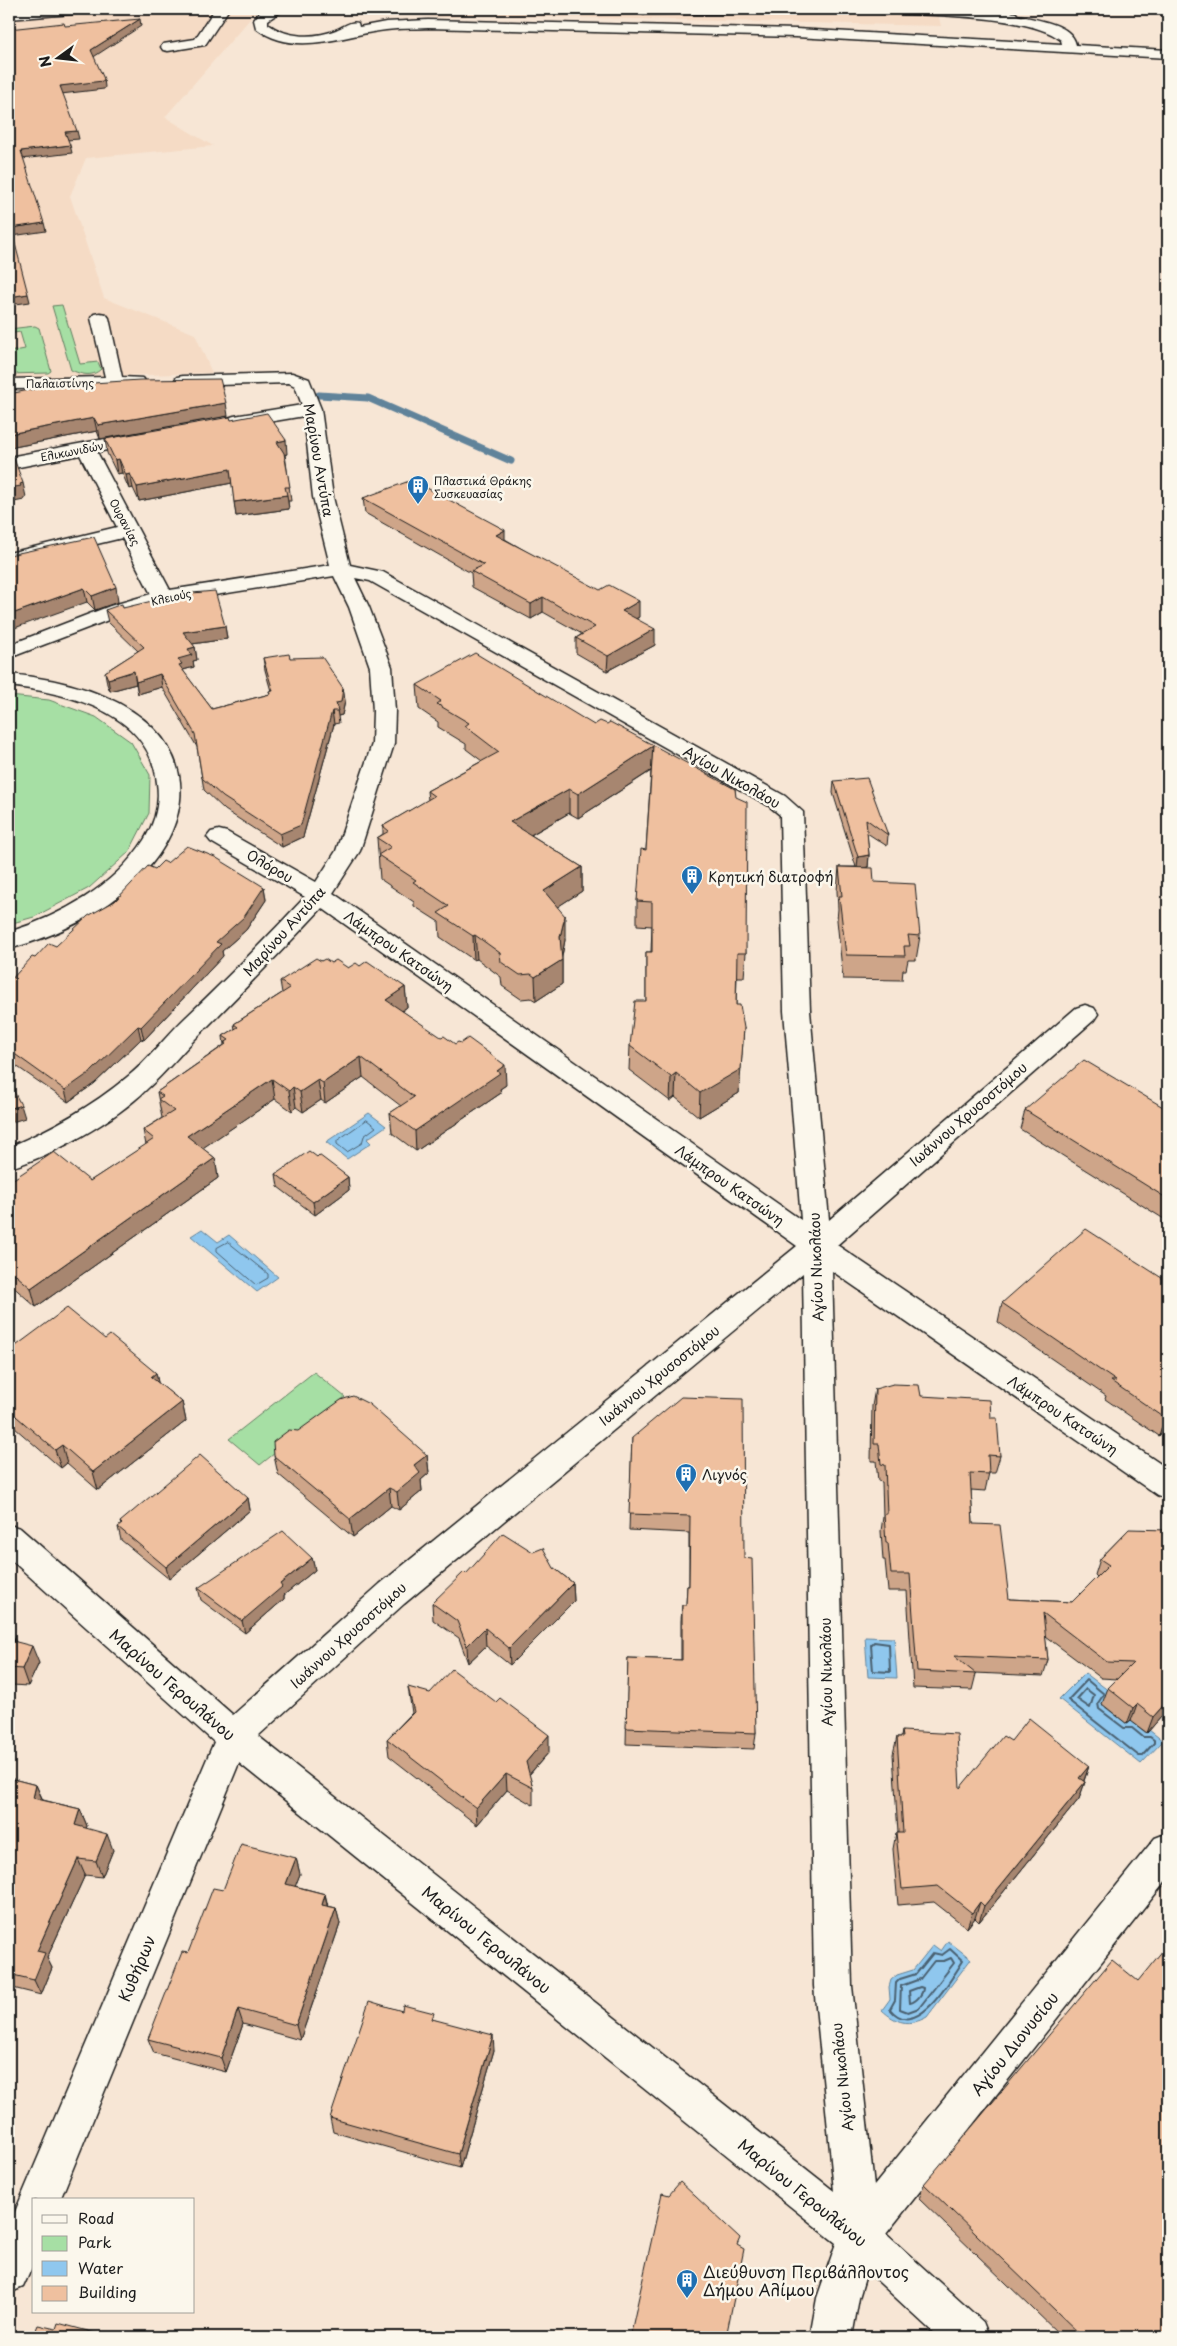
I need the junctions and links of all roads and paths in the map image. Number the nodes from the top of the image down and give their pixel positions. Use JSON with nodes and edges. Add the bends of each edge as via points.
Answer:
{"nodes":[{"id":1,"x":84,"y":9,"type":"edge"},
{"id":2,"x":222,"y":9,"type":"edge"},
{"id":3,"x":259,"y":9,"type":"edge"},
{"id":4,"x":277,"y":9,"type":"edge"},
{"id":5,"x":735,"y":9,"type":"edge"},
{"id":6,"x":881,"y":9,"type":"edge"},
{"id":7,"x":909,"y":9,"type":"edge"},
{"id":8,"x":970,"y":9,"type":"edge"},
{"id":9,"x":43,"y":10,"type":"edge"},
{"id":10,"x":643,"y":10,"type":"edge"},
{"id":11,"x":1009,"y":13,"type":"edge"},
{"id":12,"x":9,"y":15,"type":"edge"},
{"id":13,"x":386,"y":26,"type":"junction"},
{"id":14,"x":337,"y":35,"type":"junction"},
{"id":15,"x":1069,"y":43,"type":"junction"},
{"id":16,"x":168,"y":47,"type":"dead end"},
{"id":17,"x":1168,"y":54,"type":"edge"},
{"id":18,"x":100,"y":318,"type":"dead end"},
{"id":19,"x":292,"y":378,"type":"joint"},
{"id":20,"x":115,"y":382,"type":"junction"},
{"id":21,"x":9,"y":384,"type":"edge"},
{"id":22,"x":312,"y":409,"type":"junction"},
{"id":23,"x":214,"y":426,"type":"edge"},
{"id":24,"x":164,"y":434,"type":"edge"},
{"id":25,"x":86,"y":448,"type":"junction"},
{"id":26,"x":9,"y":463,"type":"edge"},
{"id":27,"x":129,"y":530,"type":"junction"},
{"id":28,"x":9,"y":559,"type":"edge"},
{"id":29,"x":341,"y":569,"type":"junction"},
{"id":30,"x":163,"y":596,"type":"junction"},
{"id":31,"x":9,"y":652,"type":"edge"},
{"id":32,"x":9,"y":680,"type":"edge"},
{"id":33,"x":219,"y":837,"type":"dead end"},
{"id":34,"x":320,"y":895,"type":"junction"},
{"id":35,"x":9,"y":942,"type":"edge"},
{"id":36,"x":1085,"y":1014,"type":"dead end"},
{"id":37,"x":9,"y":1158,"type":"edge"},
{"id":38,"x":816,"y":1246,"type":"junction"},
{"id":39,"x":1168,"y":1486,"type":"edge"},
{"id":40,"x":9,"y":1538,"type":"edge"},
{"id":41,"x":233,"y":1737,"type":"junction"},
{"id":42,"x":1168,"y":1850,"type":"edge"},
{"id":43,"x":41,"y":2198,"type":"edge"},
{"id":44,"x":32,"y":2219,"type":"edge"},
{"id":45,"x":859,"y":2236,"type":"junction"},
{"id":46,"x":9,"y":2273,"type":"edge"},
{"id":47,"x":831,"y":2337,"type":"edge"},
{"id":48,"x":968,"y":2337,"type":"edge"}],
"edges":[{"from":1,"to":9,"type":"street"},
{"from":2,"to":16,"type":"street","via":[[200,42]]},
{"from":3,"to":4,"type":"street"},
{"from":4,"to":14,"type":"street","via":[[261,20],[261,26],[271,33],[306,39]]},
{"from":5,"to":10,"type":"street"},
{"from":6,"to":7,"type":"street"},
{"from":7,"to":11,"type":"street","via":[[930,13]]},
{"from":8,"to":11,"type":"street"},
{"from":9,"to":12,"type":"street"},
{"from":11,"to":15,"type":"street","via":[[1053,28]]},
{"from":13,"to":14,"type":"street"},
{"from":13,"to":14,"type":"street","via":[[362,23],[356,16],[356,25]]},
{"from":13,"to":15,"type":"street","via":[[428,24],[796,33]]},
{"from":15,"to":17,"type":"street"},
{"from":18,"to":20,"type":"street"},
{"from":19,"to":20,"type":"street","name":"Παλαιστίνης"},
{"from":19,"to":22,"type":"street","name":"Μαρίνου Αντύπα","via":[[303,383]]},
{"from":20,"to":21,"type":"street","name":"Παλαιστίνης"},
{"from":22,"to":23,"type":"street"},
{"from":22,"to":29,"type":"street","name":"Μαρίνου Αντύπα","via":[[323,497]]},
{"from":24,"to":25,"type":"street","name":"Ελικωνιδών"},
{"from":25,"to":26,"type":"street","name":"Ελικωνιδών"},
{"from":25,"to":27,"type":"street","name":"Ουρανίας"},
{"from":27,"to":28,"type":"street"},
{"from":27,"to":30,"type":"street","name":"Ουρανίας"},
{"from":29,"to":30,"type":"street","name":"Κλειούς"},
{"from":29,"to":34,"type":"street","name":"Μαρίνου Αντύπα","via":[[381,667],[383,744],[348,851]]},
{"from":29,"to":38,"type":"street","name":"Αγίου Νικολάου","via":[[376,576],[777,801],[790,812],[794,826],[797,1011]]},
{"from":30,"to":31,"type":"street","name":"Κλειούς","via":[[117,610]]},
{"from":32,"to":35,"type":"street","via":[[56,686],[114,707],[154,741],[165,761],[170,784],[169,807],[163,827],[138,865],[97,900],[49,926]]},
{"from":33,"to":34,"type":"street","name":"Ολόρου"},
{"from":34,"to":37,"type":"street","name":"Μαρίνου Αντύπα","via":[[137,1084],[101,1111],[50,1141]]},
{"from":34,"to":38,"type":"street","name":"Λάμπρου Κατσώνη"},
{"from":36,"to":38,"type":"street","name":"Ιωάννου Χρυσοστόμου"},
{"from":38,"to":39,"type":"street","name":"Λάμπρου Κατσώνη"},
{"from":38,"to":41,"type":"street","name":"Ιωάννου Χρυσοστόμου","via":[[392,1594]]},
{"from":38,"to":45,"type":"street","name":"Αγίου Νικολάου","via":[[833,1986]]},
{"from":40,"to":41,"type":"street","name":"Μαρίνου Γερουλάνου"},
{"from":41,"to":43,"type":"street","name":"Κυθήρων"},
{"from":41,"to":45,"type":"street","name":"Μαρίνου Γερουλάνου"},
{"from":42,"to":45,"type":"street","name":"Αγίου Διονυσίου"},
{"from":44,"to":46,"type":"street"},
{"from":45,"to":47,"type":"street","via":[[838,2298]]},
{"from":45,"to":48,"type":"street","name":"Μαρίνου Γερουλάνου"}]}
